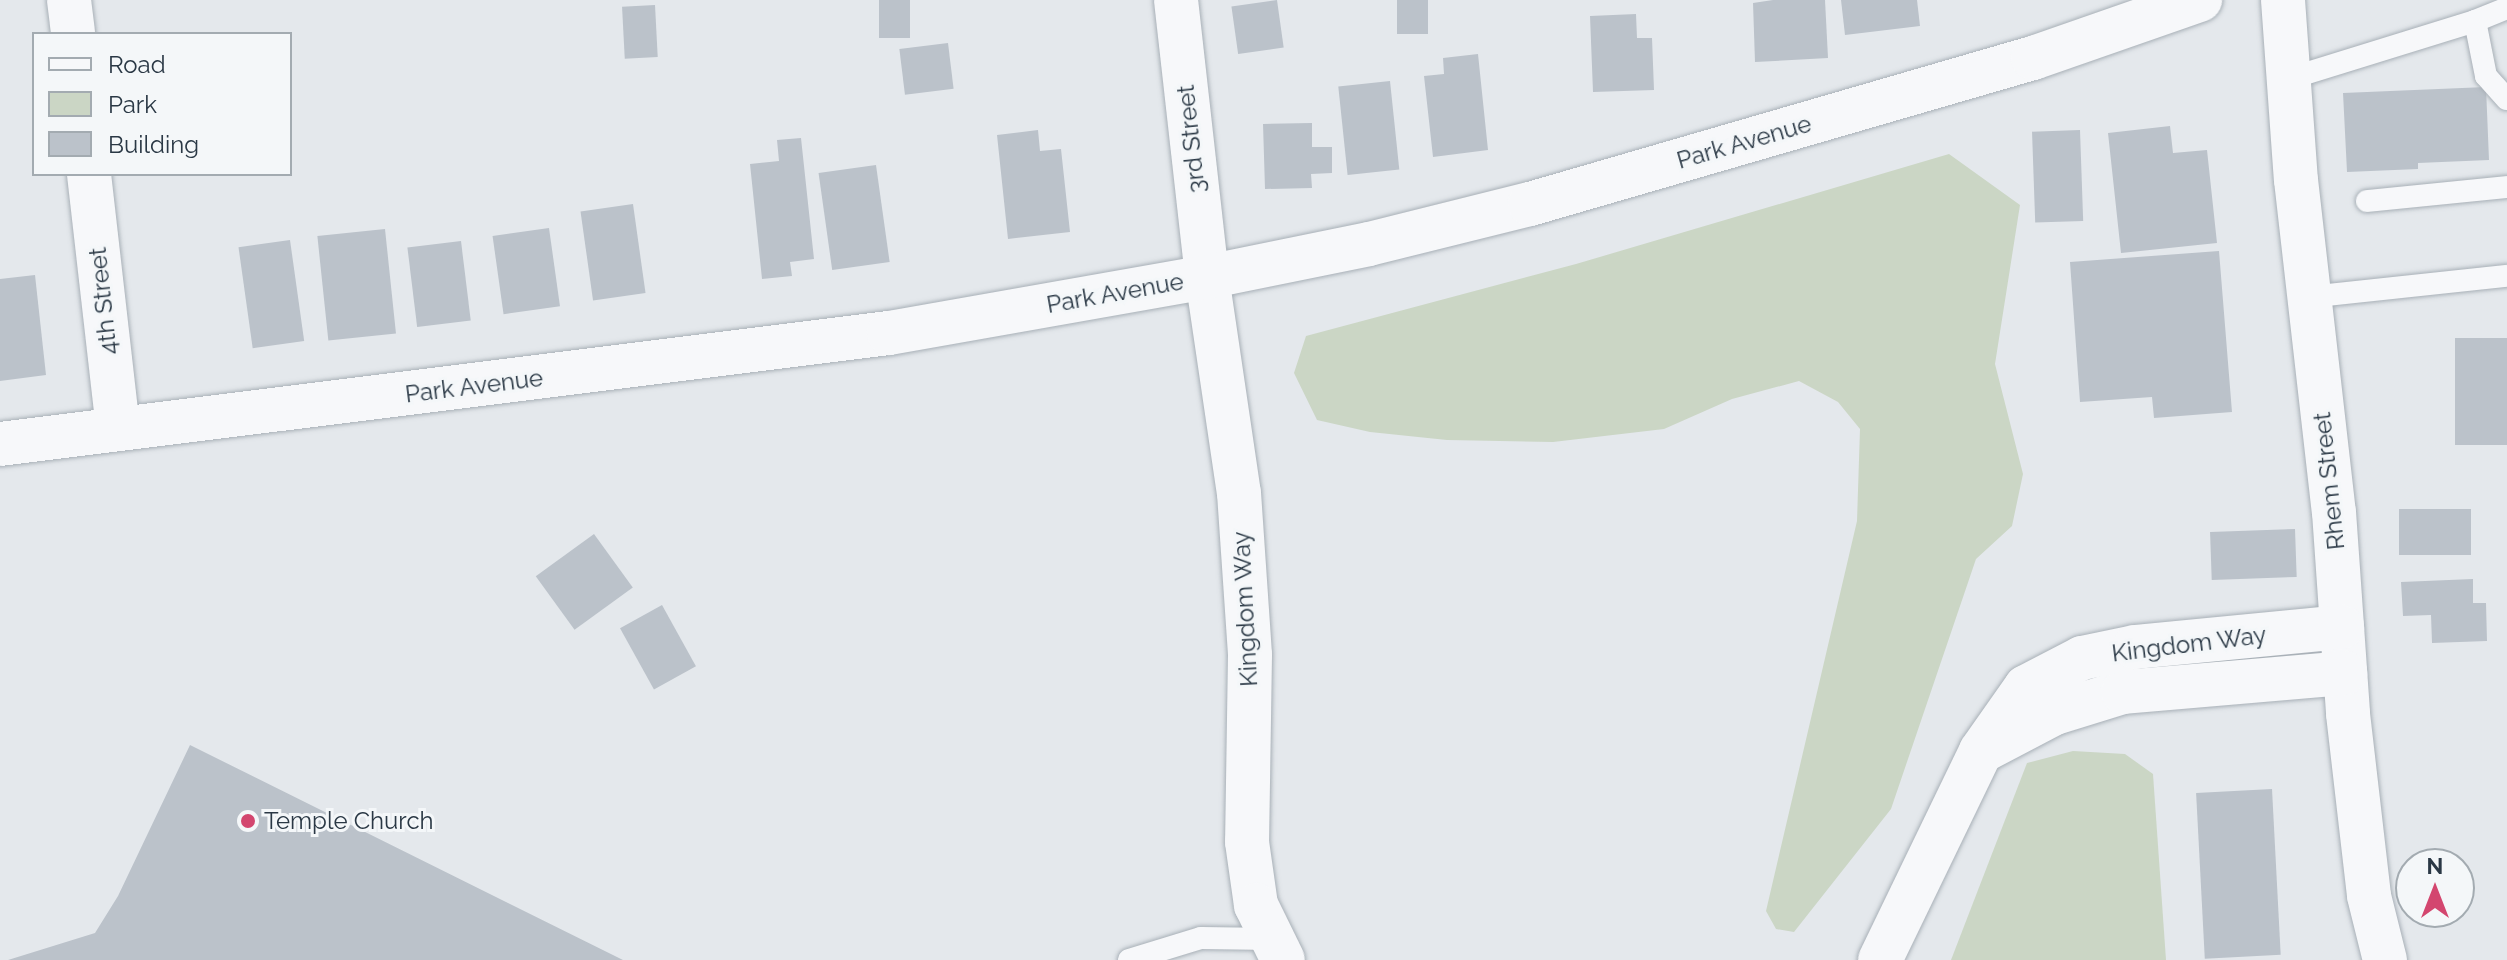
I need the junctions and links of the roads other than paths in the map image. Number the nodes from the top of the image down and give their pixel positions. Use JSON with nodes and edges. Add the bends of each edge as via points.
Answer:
{"nodes":[{"id":1,"x":69,"y":0,"type":"edge"},
{"id":2,"x":1176,"y":0,"type":"edge"},
{"id":3,"x":2200,"y":0,"type":"edge"},
{"id":4,"x":2283,"y":0,"type":"edge"},
{"id":5,"x":2507,"y":8,"type":"edge"},
{"id":6,"x":2475,"y":21,"type":"junction"},
{"id":7,"x":73,"y":32,"type":"edge"},
{"id":8,"x":2288,"y":79,"type":"junction"},
{"id":9,"x":2507,"y":99,"type":"edge"},
{"id":10,"x":89,"y":176,"type":"edge"},
{"id":11,"x":2507,"y":187,"type":"edge"},
{"id":12,"x":2367,"y":201,"type":"dead end"},
{"id":13,"x":2507,"y":276,"type":"edge"},
{"id":14,"x":1207,"y":277,"type":"junction"},
{"id":15,"x":2309,"y":297,"type":"junction"},
{"id":16,"x":118,"y":428,"type":"junction"},
{"id":17,"x":0,"y":444,"type":"edge"},
{"id":18,"x":2342,"y":627,"type":"junction"},
{"id":19,"x":2345,"y":673,"type":"junction"},
{"id":20,"x":1981,"y":751,"type":"junction"},
{"id":21,"x":1278,"y":949,"type":"edge"},
{"id":22,"x":1129,"y":960,"type":"edge"},
{"id":23,"x":1880,"y":960,"type":"edge"},
{"id":24,"x":2385,"y":960,"type":"edge"}],
"edges":[{"from":1,"to":7,"type":"street"},
{"from":2,"to":14,"type":"street","name":"3rd Street"},
{"from":3,"to":14,"type":"street","name":"Park Avenue","via":[[2033,58],[1530,204]]},
{"from":4,"to":8,"type":"street","name":"Rhem Street"},
{"from":5,"to":6,"type":"lane"},
{"from":6,"to":8,"type":"lane"},
{"from":6,"to":9,"type":"lane","via":[[2486,76]]},
{"from":8,"to":15,"type":"street","name":"Rhem Street"},
{"from":10,"to":16,"type":"street","name":"4th Street"},
{"from":11,"to":12,"type":"lane"},
{"from":13,"to":15,"type":"lane"},
{"from":14,"to":16,"type":"street","name":"Park Avenue","via":[[889,333]]},
{"from":14,"to":21,"type":"street","name":"Kingdom Way","via":[[1239,493],[1250,655],[1247,842],[1256,905]]},
{"from":15,"to":18,"type":"street","name":"Rhem Street"},
{"from":16,"to":17,"type":"street","name":"Park Avenue"},
{"from":18,"to":19,"type":"street","name":"Rhem Street"},
{"from":18,"to":20,"type":"street","name":"Kingdom Way","via":[[2135,647],[2082,658],[2026,687]]},
{"from":19,"to":20,"type":"street","name":"Kingdom Way","via":[[2123,692],[2055,713]]},
{"from":19,"to":24,"type":"street","name":"Rhem Street","via":[[2369,896]]},
{"from":20,"to":23,"type":"street","name":"Kingdom Way"},
{"from":21,"to":22,"type":"lane","name":"Kingdom Way","via":[[1201,938]]}]}
